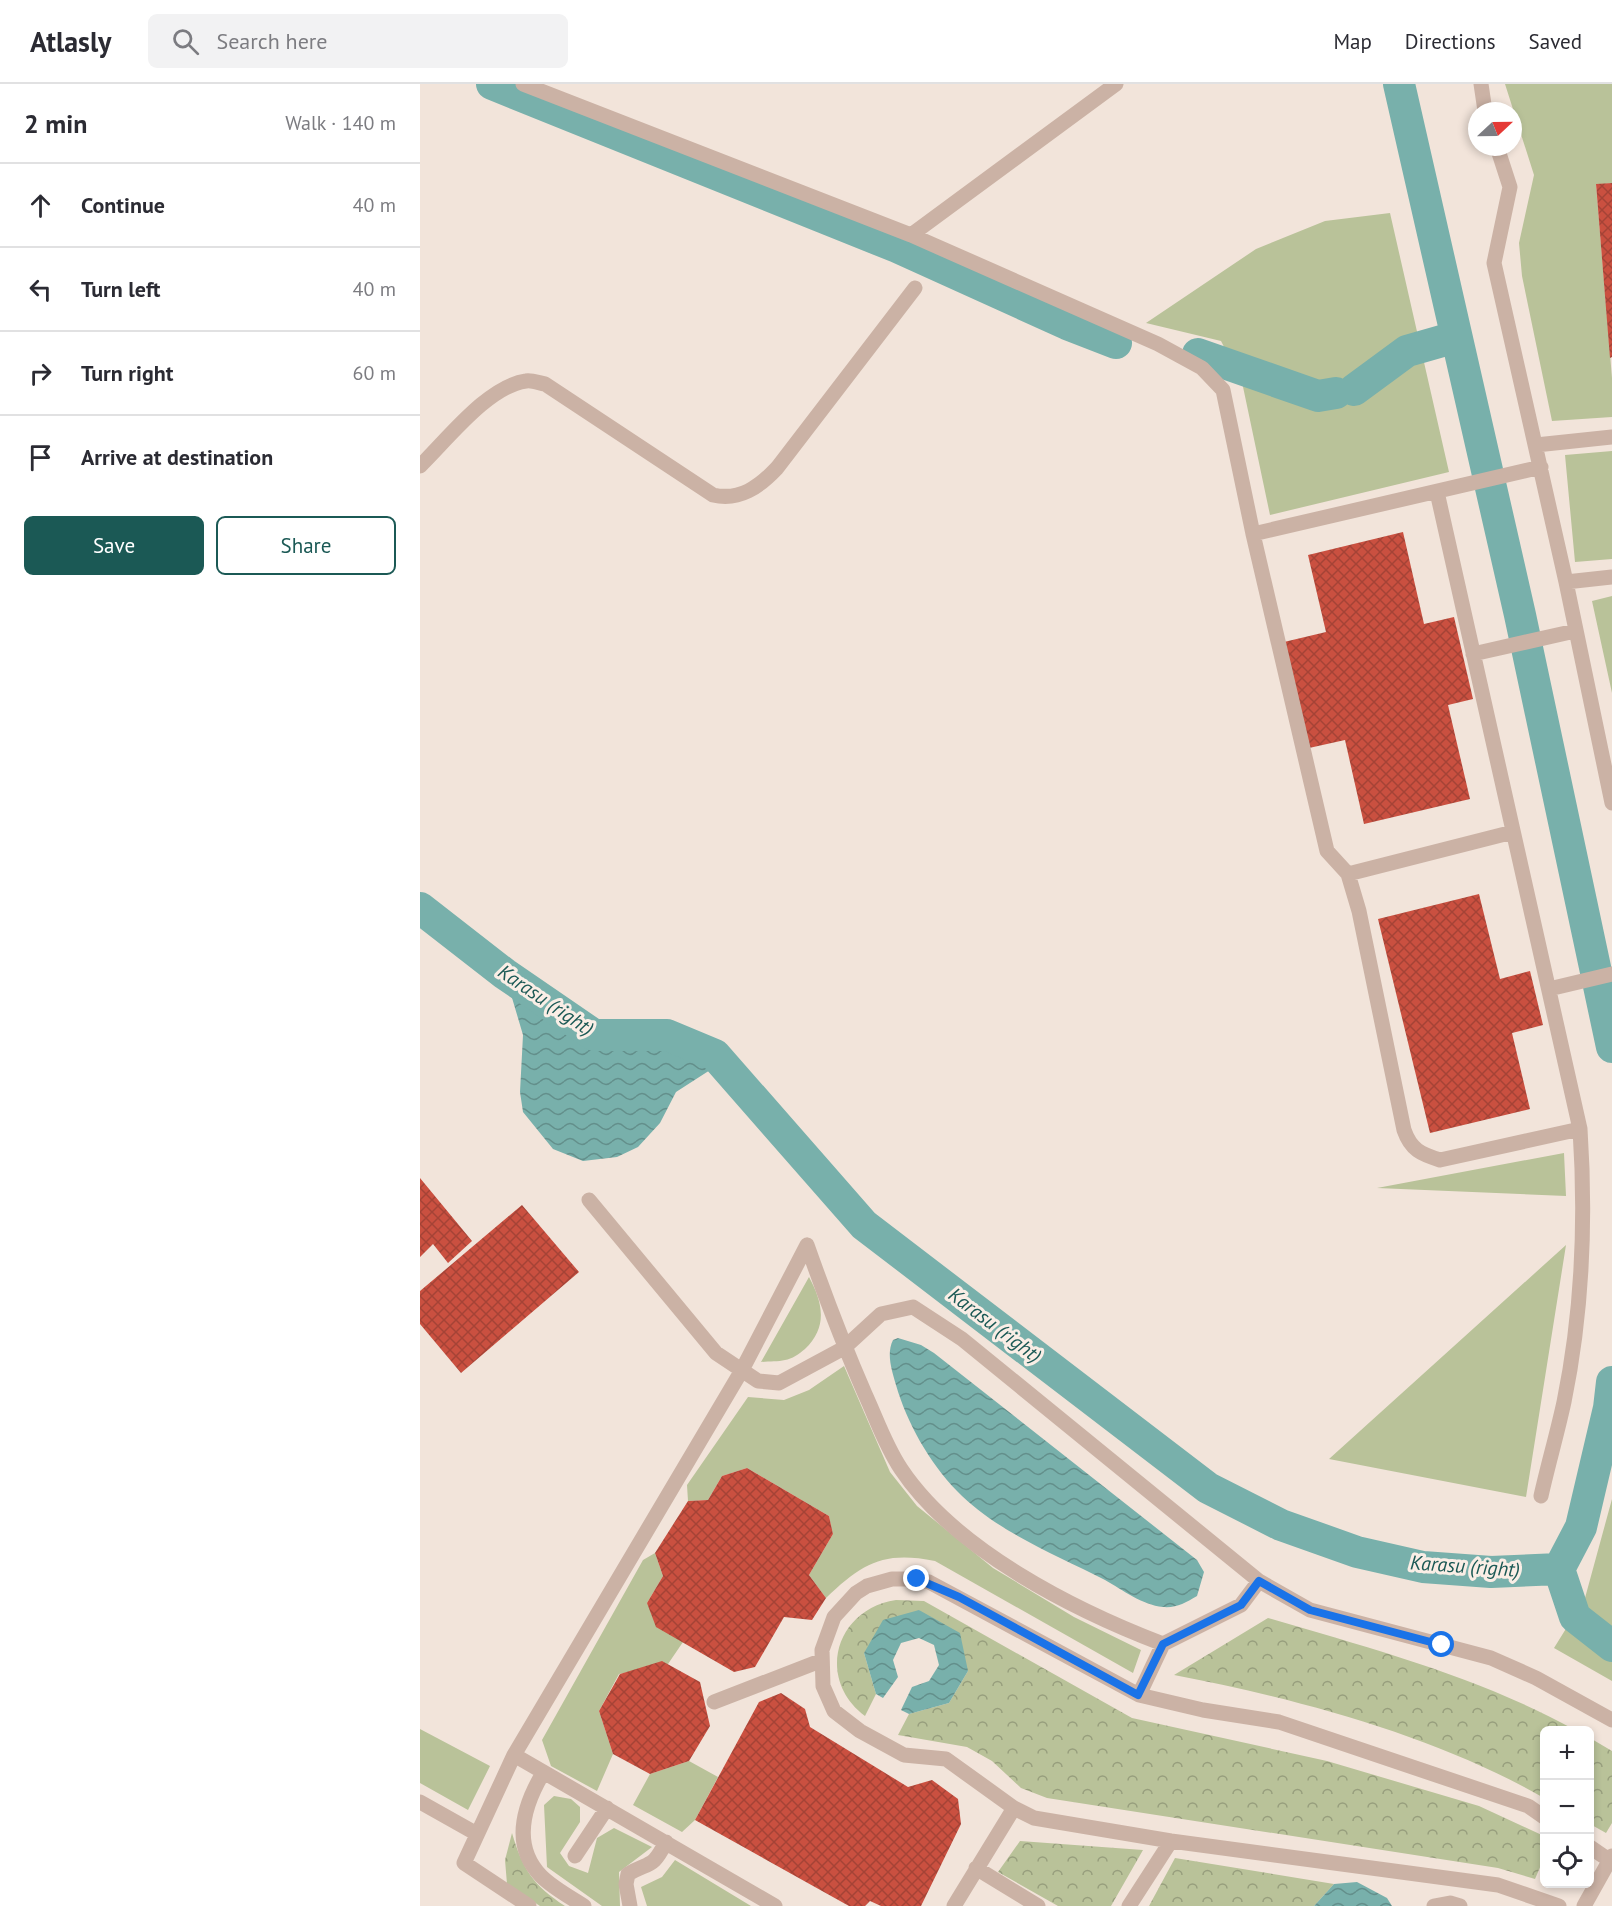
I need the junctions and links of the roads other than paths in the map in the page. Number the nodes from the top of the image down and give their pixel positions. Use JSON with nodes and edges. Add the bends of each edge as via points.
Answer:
{"nodes":[{"id":1,"x":1116,"y":84,"type":"edge"},
{"id":2,"x":1480,"y":84,"type":"edge"},
{"id":3,"x":535,"y":86,"type":"edge"},
{"id":4,"x":1483,"y":102,"type":"edge"},
{"id":5,"x":1500,"y":156,"type":"edge"},
{"id":6,"x":911,"y":235,"type":"junction"},
{"id":7,"x":915,"y":288,"type":"dead end"},
{"id":8,"x":1612,"y":437,"type":"edge"},
{"id":9,"x":1536,"y":445,"type":"junction"},
{"id":10,"x":420,"y":466,"type":"edge"},
{"id":11,"x":1541,"y":467,"type":"junction"},
{"id":12,"x":1437,"y":492,"type":"junction"},
{"id":13,"x":1253,"y":534,"type":"junction"},
{"id":14,"x":1612,"y":577,"type":"edge"},
{"id":15,"x":1566,"y":582,"type":"junction"},
{"id":16,"x":1575,"y":631,"type":"junction"},
{"id":17,"x":1473,"y":654,"type":"junction"},
{"id":18,"x":1612,"y":803,"type":"edge"},
{"id":19,"x":1514,"y":832,"type":"junction"},
{"id":20,"x":1348,"y":874,"type":"junction"},
{"id":21,"x":1609,"y":974,"type":"edge"},
{"id":22,"x":1548,"y":989,"type":"junction"},
{"id":23,"x":1580,"y":1129,"type":"junction"},
{"id":24,"x":589,"y":1200,"type":"dead end"},
{"id":25,"x":844,"y":1348,"type":"junction"},
{"id":26,"x":742,"y":1370,"type":"junction"},
{"id":27,"x":1541,"y":1496,"type":"dead end"},
{"id":28,"x":1259,"y":1581,"type":"junction"},
{"id":29,"x":1163,"y":1644,"type":"junction"},
{"id":30,"x":820,"y":1662,"type":"junction"},
{"id":31,"x":1138,"y":1695,"type":"junction"},
{"id":32,"x":714,"y":1702,"type":"dead end"},
{"id":33,"x":1612,"y":1720,"type":"edge"},
{"id":34,"x":514,"y":1755,"type":"junction"},
{"id":35,"x":543,"y":1773,"type":"junction"},
{"id":36,"x":420,"y":1802,"type":"edge"},
{"id":37,"x":607,"y":1808,"type":"junction"},
{"id":38,"x":1014,"y":1808,"type":"junction"},
{"id":39,"x":1540,"y":1814,"type":"edge"},
{"id":40,"x":477,"y":1834,"type":"junction"},
{"id":41,"x":1171,"y":1841,"type":"junction"},
{"id":42,"x":666,"y":1842,"type":"junction"},
{"id":43,"x":1594,"y":1849,"type":"edge"},
{"id":44,"x":575,"y":1856,"type":"dead end"},
{"id":45,"x":1611,"y":1860,"type":"edge"},
{"id":46,"x":976,"y":1868,"type":"junction"},
{"id":47,"x":528,"y":1906,"type":"edge"},
{"id":48,"x":584,"y":1906,"type":"edge"},
{"id":49,"x":630,"y":1906,"type":"edge"},
{"id":50,"x":775,"y":1906,"type":"edge"},
{"id":51,"x":954,"y":1906,"type":"edge"},
{"id":52,"x":1038,"y":1906,"type":"edge"},
{"id":53,"x":1129,"y":1906,"type":"edge"},
{"id":54,"x":1434,"y":1906,"type":"edge"},
{"id":55,"x":1460,"y":1906,"type":"edge"},
{"id":56,"x":1559,"y":1906,"type":"edge"},
{"id":57,"x":1584,"y":1906,"type":"edge"}],
"edges":[{"from":1,"to":6,"type":"street"},
{"from":2,"to":4,"type":"street"},
{"from":3,"to":6,"type":"street"},
{"from":5,"to":9,"type":"street","via":[[1510,187],[1494,263]]},
{"from":6,"to":13,"type":"street","via":[[1158,344],[1202,368],[1223,390]]},
{"from":7,"to":10,"type":"street","via":[[777,468],[744,494],[713,495],[545,384],[529,380],[512,385],[483,404]]},
{"from":8,"to":9,"type":"street"},
{"from":9,"to":11,"type":"street"},
{"from":11,"to":12,"type":"street"},
{"from":11,"to":15,"type":"street"},
{"from":12,"to":13,"type":"street"},
{"from":12,"to":17,"type":"street"},
{"from":13,"to":20,"type":"street","via":[[1327,851]]},
{"from":14,"to":15,"type":"street"},
{"from":15,"to":16,"type":"street"},
{"from":16,"to":17,"type":"street"},
{"from":16,"to":18,"type":"street"},
{"from":17,"to":19,"type":"street"},
{"from":19,"to":20,"type":"street"},
{"from":19,"to":22,"type":"street"},
{"from":20,"to":23,"type":"street","via":[[1409,1143],[1419,1154],[1440,1160]]},
{"from":21,"to":22,"type":"street"},
{"from":22,"to":23,"type":"street"},
{"from":23,"to":27,"type":"street","via":[[1582,1206],[1576,1309],[1564,1401]]},
{"from":24,"to":26,"type":"street","via":[[716,1353]]},
{"from":25,"to":26,"type":"street","via":[[779,1383],[758,1381]]},
{"from":25,"to":26,"type":"street","via":[[807,1245]]},
{"from":25,"to":28,"type":"street","via":[[881,1314],[913,1307],[962,1339]]},
{"from":25,"to":29,"type":"street","via":[[886,1445],[931,1505],[1012,1571],[1110,1624]]},
{"from":26,"to":34,"type":"street"},
{"from":28,"to":29,"type":"street","via":[[1241,1605]]},
{"from":28,"to":33,"type":"street","via":[[1310,1610],[1491,1658]]},
{"from":29,"to":31,"type":"street"},
{"from":30,"to":31,"type":"street","via":[[824,1639],[834,1617],[856,1593],[878,1581],[917,1579],[959,1597]]},
{"from":30,"to":32,"type":"street"},
{"from":30,"to":38,"type":"street","via":[[827,1699],[845,1720],[904,1755],[946,1759]]},
{"from":31,"to":39,"type":"street","via":[[1279,1722],[1528,1806]]},
{"from":34,"to":35,"type":"street"},
{"from":34,"to":40,"type":"street"},
{"from":35,"to":37,"type":"street"},
{"from":35,"to":48,"type":"street","via":[[528,1798],[522,1827],[527,1855],[543,1878]]},
{"from":36,"to":40,"type":"street"},
{"from":37,"to":42,"type":"street"},
{"from":37,"to":44,"type":"street"},
{"from":38,"to":41,"type":"street","via":[[1034,1818]]},
{"from":38,"to":46,"type":"street"},
{"from":40,"to":47,"type":"street","via":[[465,1863]]},
{"from":41,"to":53,"type":"street"},
{"from":41,"to":56,"type":"street","via":[[1498,1885]]},
{"from":42,"to":49,"type":"street","via":[[649,1867],[628,1874]]},
{"from":42,"to":50,"type":"street"},
{"from":43,"to":45,"type":"street"},
{"from":45,"to":57,"type":"street"},
{"from":46,"to":51,"type":"street"},
{"from":46,"to":52,"type":"street"},
{"from":54,"to":55,"type":"street"}]}
